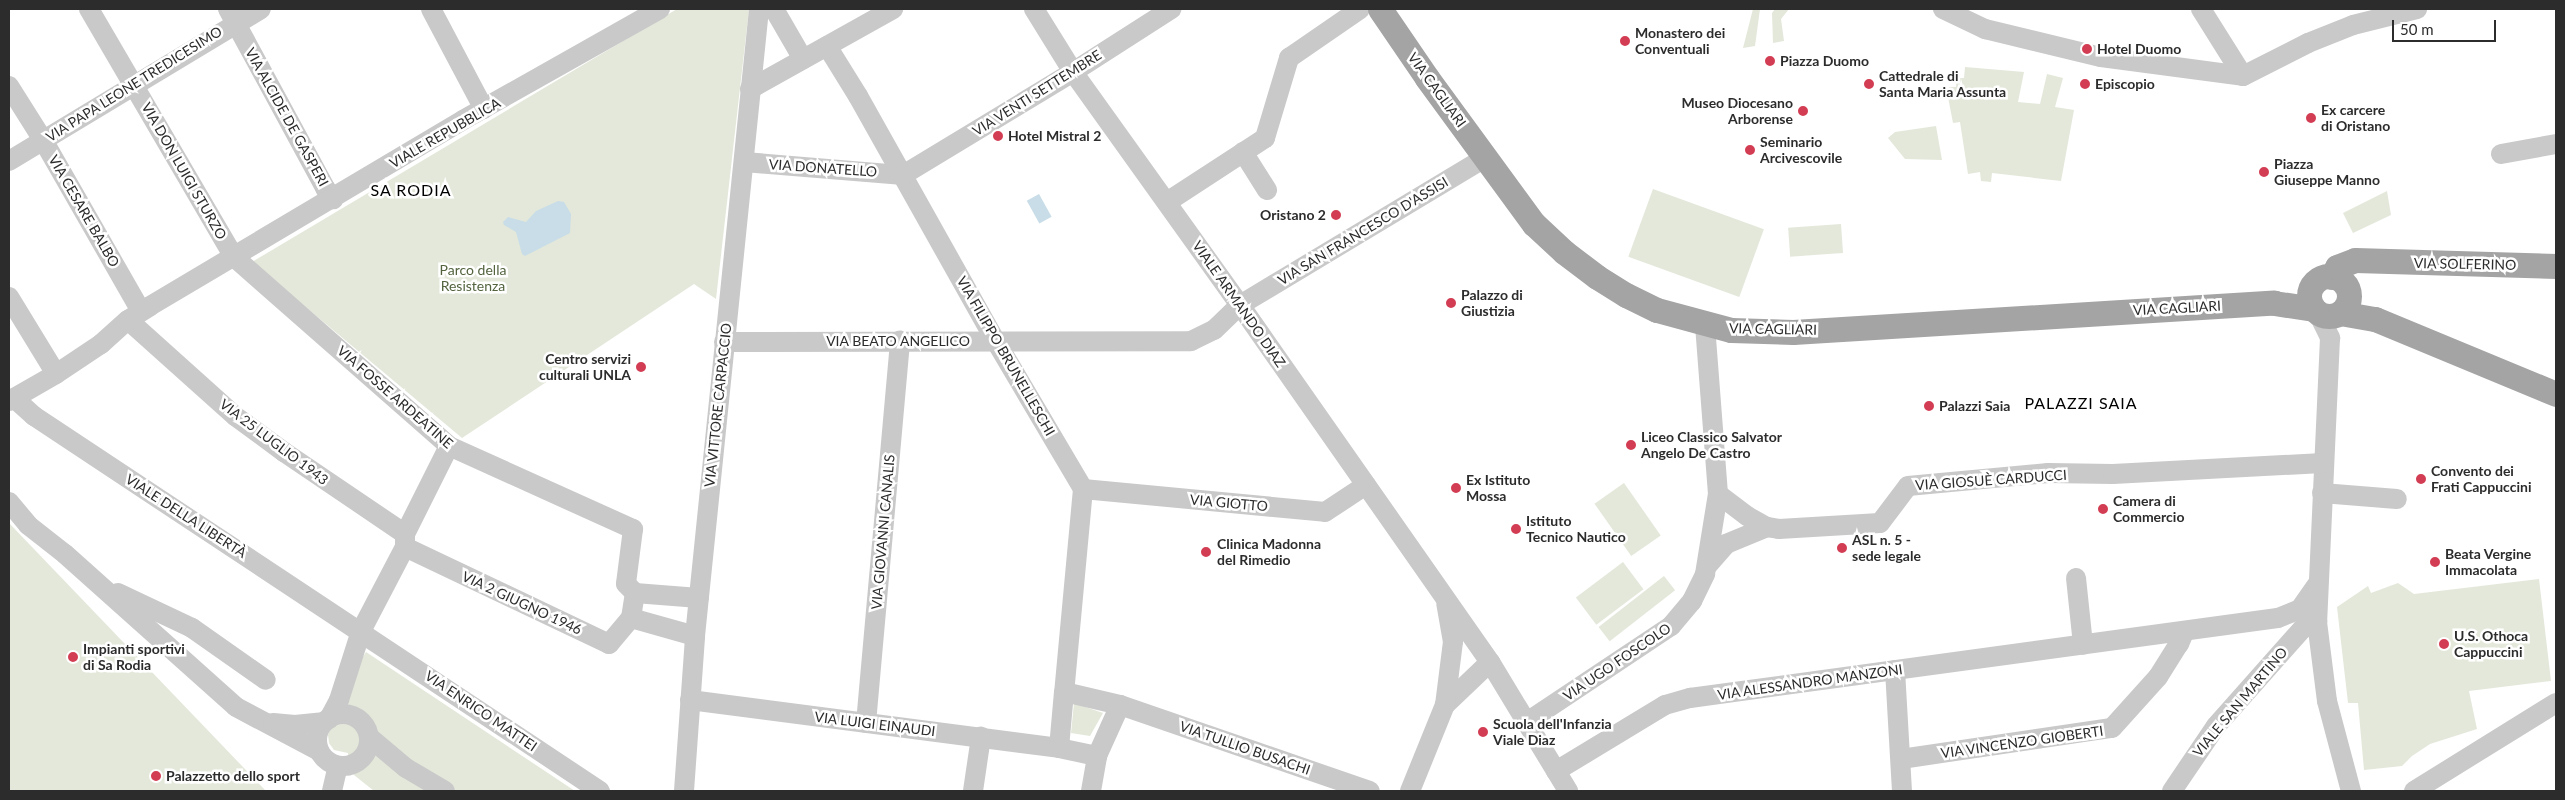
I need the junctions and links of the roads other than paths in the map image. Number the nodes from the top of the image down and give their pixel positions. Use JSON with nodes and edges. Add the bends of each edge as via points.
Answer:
{"nodes":[{"id":1,"x":89,"y":9,"type":"edge"},
{"id":2,"x":261,"y":9,"type":"edge"},
{"id":3,"x":431,"y":9,"type":"edge"},
{"id":4,"x":660,"y":9,"type":"edge"},
{"id":5,"x":893,"y":9,"type":"edge"},
{"id":6,"x":1034,"y":9,"type":"edge"},
{"id":7,"x":1171,"y":9,"type":"edge"},
{"id":8,"x":1360,"y":9,"type":"edge"},
{"id":9,"x":1380,"y":9,"type":"edge"},
{"id":10,"x":2201,"y":9,"type":"edge"},
{"id":11,"x":2417,"y":9,"type":"edge"},
{"id":12,"x":1949,"y":10,"type":"edge"},
{"id":13,"x":767,"y":13,"type":"edge"},
{"id":14,"x":231,"y":16,"type":"edge"},
{"id":15,"x":2352,"y":17,"type":"edge"},
{"id":16,"x":827,"y":46,"type":"junction"},
{"id":17,"x":803,"y":60,"type":"junction"},
{"id":18,"x":1073,"y":72,"type":"junction"},
{"id":19,"x":2243,"y":76,"type":"junction"},
{"id":20,"x":134,"y":84,"type":"junction"},
{"id":21,"x":9,"y":86,"type":"edge"},
{"id":22,"x":750,"y":89,"type":"junction"},
{"id":23,"x":484,"y":109,"type":"junction"},
{"id":24,"x":43,"y":140,"type":"junction"},
{"id":25,"x":2556,"y":144,"type":"edge"},
{"id":26,"x":1243,"y":152,"type":"junction"},
{"id":27,"x":2501,"y":154,"type":"dead end"},
{"id":28,"x":1486,"y":157,"type":"junction"},
{"id":29,"x":9,"y":161,"type":"edge"},
{"id":30,"x":744,"y":162,"type":"junction"},
{"id":31,"x":902,"y":174,"type":"junction"},
{"id":32,"x":1267,"y":190,"type":"dead end"},
{"id":33,"x":333,"y":199,"type":"junction"},
{"id":34,"x":1166,"y":202,"type":"junction"},
{"id":35,"x":234,"y":257,"type":"junction"},
{"id":36,"x":2556,"y":266,"type":"edge"},
{"id":37,"x":9,"y":297,"type":"edge"},
{"id":38,"x":2331,"y":299,"type":"junction"},
{"id":39,"x":1240,"y":305,"type":"junction"},
{"id":40,"x":135,"y":316,"type":"junction"},
{"id":41,"x":1705,"y":324,"type":"junction"},
{"id":42,"x":995,"y":340,"type":"junction"},
{"id":43,"x":900,"y":341,"type":"junction"},
{"id":44,"x":724,"y":342,"type":"junction"},
{"id":45,"x":53,"y":369,"type":"junction"},
{"id":46,"x":2556,"y":394,"type":"edge"},
{"id":47,"x":10,"y":395,"type":"edge"},
{"id":48,"x":449,"y":446,"type":"junction"},
{"id":49,"x":2323,"y":463,"type":"junction"},
{"id":50,"x":1366,"y":485,"type":"junction"},
{"id":51,"x":1083,"y":489,"type":"junction"},
{"id":52,"x":2322,"y":493,"type":"junction"},
{"id":53,"x":1718,"y":494,"type":"junction"},
{"id":54,"x":2397,"y":499,"type":"dead end"},
{"id":55,"x":9,"y":502,"type":"edge"},
{"id":56,"x":1767,"y":527,"type":"junction"},
{"id":57,"x":405,"y":540,"type":"junction"},
{"id":58,"x":1708,"y":565,"type":"junction"},
{"id":59,"x":2076,"y":578,"type":"dead end"},
{"id":60,"x":98,"y":584,"type":"junction"},
{"id":61,"x":2317,"y":585,"type":"junction"},
{"id":62,"x":635,"y":593,"type":"junction"},
{"id":63,"x":699,"y":598,"type":"junction"},
{"id":64,"x":1445,"y":598,"type":"junction"},
{"id":65,"x":631,"y":618,"type":"junction"},
{"id":66,"x":2278,"y":618,"type":"junction"},
{"id":67,"x":2317,"y":622,"type":"junction"},
{"id":68,"x":361,"y":631,"type":"junction"},
{"id":69,"x":2184,"y":632,"type":"junction"},
{"id":70,"x":695,"y":636,"type":"junction"},
{"id":71,"x":207,"y":638,"type":"junction"},
{"id":72,"x":2294,"y":638,"type":"junction"},
{"id":73,"x":1478,"y":645,"type":"junction"},
{"id":74,"x":2083,"y":645,"type":"junction"},
{"id":75,"x":1490,"y":662,"type":"junction"},
{"id":76,"x":187,"y":663,"type":"junction"},
{"id":77,"x":1450,"y":666,"type":"junction"},
{"id":78,"x":348,"y":667,"type":"junction"},
{"id":79,"x":1895,"y":670,"type":"junction"},
{"id":80,"x":266,"y":680,"type":"dead end"},
{"id":81,"x":1064,"y":692,"type":"junction"},
{"id":82,"x":690,"y":700,"type":"junction"},
{"id":83,"x":2556,"y":703,"type":"edge"},
{"id":84,"x":1120,"y":705,"type":"junction"},
{"id":85,"x":1445,"y":705,"type":"junction"},
{"id":86,"x":356,"y":718,"type":"junction"},
{"id":87,"x":327,"y":721,"type":"junction"},
{"id":88,"x":263,"y":722,"type":"junction"},
{"id":89,"x":1527,"y":722,"type":"junction"},
{"id":90,"x":866,"y":723,"type":"junction"},
{"id":91,"x":369,"y":737,"type":"junction"},
{"id":92,"x":981,"y":738,"type":"junction"},
{"id":93,"x":1059,"y":748,"type":"junction"},
{"id":94,"x":319,"y":751,"type":"junction"},
{"id":95,"x":1097,"y":756,"type":"junction"},
{"id":96,"x":1901,"y":760,"type":"junction"},
{"id":97,"x":347,"y":764,"type":"junction"},
{"id":98,"x":406,"y":768,"type":"junction"},
{"id":99,"x":1556,"y":771,"type":"junction"},
{"id":100,"x":332,"y":791,"type":"edge"},
{"id":101,"x":445,"y":791,"type":"edge"},
{"id":102,"x":600,"y":791,"type":"edge"},
{"id":103,"x":684,"y":791,"type":"edge"},
{"id":104,"x":973,"y":791,"type":"edge"},
{"id":105,"x":1090,"y":791,"type":"edge"},
{"id":106,"x":1370,"y":791,"type":"edge"},
{"id":107,"x":1410,"y":791,"type":"edge"},
{"id":108,"x":1568,"y":791,"type":"edge"},
{"id":109,"x":1902,"y":791,"type":"edge"},
{"id":110,"x":2172,"y":791,"type":"edge"},
{"id":111,"x":2351,"y":791,"type":"edge"},
{"id":112,"x":2414,"y":791,"type":"edge"}],
"edges":[{"from":1,"to":20,"type":"street","name":"VIA DON LUIGI STURZO"},
{"from":2,"to":14,"type":"street","name":"VIA PAPA LEONE TREDICESIMO"},
{"from":3,"to":23,"type":"street"},
{"from":4,"to":23,"type":"street","name":"VIALE REPUBBLICA"},
{"from":5,"to":16,"type":"street"},
{"from":6,"to":18,"type":"street","name":"VIALE ARMANDO DIAZ"},
{"from":7,"to":18,"type":"street","name":"VIA VENTI SETTEMBRE"},
{"from":8,"to":26,"type":"street","via":[[1289,58],[1265,138]]},
{"from":9,"to":28,"type":"main road","name":"VIA CAGLIARI"},
{"from":10,"to":19,"type":"street"},
{"from":11,"to":15,"type":"street"},
{"from":12,"to":19,"type":"street","via":[[1985,29],[2101,57]]},
{"from":13,"to":17,"type":"street","name":"VIA VITTORE CARPACCIO"},
{"from":13,"to":22,"type":"street","name":"VIA VITTORE CARPACCIO"},
{"from":14,"to":20,"type":"street","name":"VIA PAPA LEONE TREDICESIMO"},
{"from":14,"to":33,"type":"street","name":"VIA ALCIDE DE GASPERI"},
{"from":15,"to":19,"type":"street"},
{"from":16,"to":17,"type":"street"},
{"from":16,"to":31,"type":"street","name":"VIA FILIPPO BRUNELLESCHI"},
{"from":17,"to":22,"type":"street"},
{"from":18,"to":31,"type":"street","name":"VIA VENTI SETTEMBRE"},
{"from":18,"to":34,"type":"street","name":"VIALE ARMANDO DIAZ"},
{"from":20,"to":24,"type":"street","name":"VIA PAPA LEONE TREDICESIMO"},
{"from":20,"to":35,"type":"street","name":"VIA DON LUIGI STURZO"},
{"from":21,"to":24,"type":"street","name":"VIA CESARE BALBO"},
{"from":22,"to":30,"type":"street","name":"VIA VITTORE CARPACCIO"},
{"from":23,"to":33,"type":"street","name":"VIALE REPUBBLICA"},
{"from":24,"to":29,"type":"street","name":"VIA PAPA LEONE TREDICESIMO"},
{"from":24,"to":40,"type":"street","name":"VIA CESARE BALBO"},
{"from":25,"to":27,"type":"street"},
{"from":26,"to":32,"type":"street"},
{"from":26,"to":34,"type":"street"},
{"from":28,"to":39,"type":"street","name":"VIA SAN FRANCESCO D'ASSISI"},
{"from":28,"to":41,"type":"main road","name":"VIA CAGLIARI","via":[[1534,224],[1564,252],[1626,295],[1658,310]]},
{"from":30,"to":31,"type":"street","name":"VIA DONATELLO"},
{"from":30,"to":44,"type":"street","name":"VIA VITTORE CARPACCIO"},
{"from":31,"to":42,"type":"street","name":"VIA FILIPPO BRUNELLESCHI"},
{"from":33,"to":35,"type":"street","name":"VIALE REPUBBLICA"},
{"from":34,"to":39,"type":"street","name":"VIALE ARMANDO DIAZ"},
{"from":35,"to":40,"type":"street","name":"VIALE REPUBBLICA"},
{"from":35,"to":48,"type":"street","name":"VIA FOSSE ARDEATINE"},
{"from":36,"to":38,"type":"main road","name":"VIA SOLFERINO","via":[[2374,261]]},
{"from":37,"to":45,"type":"street"},
{"from":38,"to":41,"type":"main road","name":"VIA CAGLIARI","via":[[1794,332],[1731,330]]},
{"from":38,"to":46,"type":"main road"},
{"from":38,"to":49,"type":"street"},
{"from":39,"to":42,"type":"street","name":"VIA BEATO ANGELICO","via":[[1214,330],[1190,341]]},
{"from":39,"to":50,"type":"street","name":"VIALE ARMANDO DIAZ"},
{"from":40,"to":45,"type":"street","name":"VIALE REPUBBLICA","via":[[101,344]]},
{"from":40,"to":57,"type":"street","name":"VIA 25 LUGLIO 1943","via":[[235,416]]},
{"from":41,"to":53,"type":"street","name":"VIA UGO FOSCOLO"},
{"from":42,"to":43,"type":"street","name":"VIA BEATO ANGELICO"},
{"from":42,"to":51,"type":"street","name":"VIA FILIPPO BRUNELLESCHI"},
{"from":43,"to":44,"type":"street","name":"VIA BEATO ANGELICO"},
{"from":43,"to":90,"type":"street","name":"VIA GIOVANNI CANALIS"},
{"from":44,"to":63,"type":"street","name":"VIA VITTORE CARPACCIO"},
{"from":45,"to":47,"type":"street","name":"VIALE REPUBBLICA"},
{"from":47,"to":68,"type":"street","name":"VIALE DELLA LIBERTÀ","via":[[34,416]]},
{"from":48,"to":57,"type":"street"},
{"from":48,"to":62,"type":"street","name":"VIA FOSSE ARDEATINE","via":[[633,529],[626,584]]},
{"from":49,"to":52,"type":"street"},
{"from":49,"to":56,"type":"street","name":"VIA GIOSUÈ CARDUCCI","via":[[2113,474],[2048,473],[1908,486],[1880,523]]},
{"from":50,"to":51,"type":"street","name":"VIA GIOTTO","via":[[1325,512]]},
{"from":50,"to":64,"type":"street","name":"VIALE ARMANDO DIAZ"},
{"from":51,"to":81,"type":"street"},
{"from":52,"to":54,"type":"street"},
{"from":52,"to":61,"type":"street"},
{"from":53,"to":56,"type":"street","name":"VIA GIOSUÈ CARDUCCI"},
{"from":53,"to":58,"type":"street","name":"VIA UGO FOSCOLO"},
{"from":55,"to":60,"type":"street","via":[[28,525]]},
{"from":56,"to":58,"type":"street","name":"VIA UGO FOSCOLO","via":[[1726,544]]},
{"from":57,"to":65,"type":"street","name":"VIA 2 GIUGNO 1946","via":[[609,644]]},
{"from":57,"to":68,"type":"street"},
{"from":58,"to":89,"type":"street","name":"VIA UGO FOSCOLO","via":[[1692,601],[1671,626]]},
{"from":59,"to":74,"type":"street"},
{"from":60,"to":71,"type":"street"},
{"from":60,"to":76,"type":"street"},
{"from":61,"to":66,"type":"street","name":"VIA ALESSANDRO MANZONI","via":[[2300,608]]},
{"from":61,"to":67,"type":"street"},
{"from":62,"to":63,"type":"street"},
{"from":62,"to":65,"type":"street"},
{"from":63,"to":70,"type":"street","name":"VIA VITTORE CARPACCIO"},
{"from":64,"to":73,"type":"street","name":"VIALE ARMANDO DIAZ"},
{"from":64,"to":77,"type":"street","name":"VIALE ARMANDO DIAZ","via":[[1452,642]]},
{"from":65,"to":70,"type":"street"},
{"from":66,"to":69,"type":"street","name":"VIA ALESSANDRO MANZONI"},
{"from":66,"to":72,"type":"street","name":"VIALE SAN MARTINO"},
{"from":67,"to":72,"type":"street","name":"VIALE SAN MARTINO","via":[[2302,629]]},
{"from":67,"to":111,"type":"street","via":[[2326,701]]},
{"from":68,"to":78,"type":"street"},
{"from":68,"to":102,"type":"street","name":"VIA ENRICO MATTEI"},
{"from":69,"to":74,"type":"street","name":"VIA ALESSANDRO MANZONI"},
{"from":69,"to":96,"type":"street","name":"VIA VINCENZO GIOBERTI","via":[[2158,677],[2112,728]]},
{"from":70,"to":82,"type":"street","name":"VIA VITTORE CARPACCIO"},
{"from":71,"to":76,"type":"street"},
{"from":71,"to":80,"type":"street"},
{"from":72,"to":110,"type":"street","name":"VIALE SAN MARTINO","via":[[2216,726]]},
{"from":73,"to":75,"type":"street","name":"VIALE ARMANDO DIAZ"},
{"from":73,"to":77,"type":"street"},
{"from":74,"to":79,"type":"street","name":"VIA ALESSANDRO MANZONI"},
{"from":75,"to":85,"type":"street","name":"VIALE ARMANDO DIAZ"},
{"from":75,"to":89,"type":"street"},
{"from":76,"to":88,"type":"street","via":[[236,707]]},
{"from":77,"to":85,"type":"street","name":"VIALE ARMANDO DIAZ"},
{"from":78,"to":86,"type":"street"},
{"from":78,"to":87,"type":"street","via":[[339,700]]},
{"from":79,"to":96,"type":"street"},
{"from":79,"to":99,"type":"street","name":"VIA ALESSANDRO MANZONI","via":[[1690,698],[1665,705]]},
{"from":81,"to":84,"type":"street","name":"VIA TULLIO BUSACHI"},
{"from":81,"to":93,"type":"street"},
{"from":82,"to":90,"type":"street","name":"VIA LUIGI EINAUDI"},
{"from":82,"to":103,"type":"street","name":"VIA VITTORE CARPACCIO"},
{"from":83,"to":112,"type":"street"},
{"from":84,"to":95,"type":"street"},
{"from":84,"to":106,"type":"street","name":"VIA TULLIO BUSACHI"},
{"from":85,"to":107,"type":"street","name":"VIALE ARMANDO DIAZ"},
{"from":86,"to":87,"type":"street","via":[[340,714]]},
{"from":86,"to":91,"type":"street","via":[[365,726]]},
{"from":87,"to":88,"type":"street","via":[[295,725]]},
{"from":87,"to":94,"type":"street","via":[[317,738]]},
{"from":88,"to":94,"type":"street"},
{"from":89,"to":99,"type":"street"},
{"from":90,"to":92,"type":"street","name":"VIA LUIGI EINAUDI"},
{"from":91,"to":97,"type":"street","via":[[365,754]]},
{"from":91,"to":98,"type":"street"},
{"from":92,"to":93,"type":"street","name":"VIA LUIGI EINAUDI"},
{"from":92,"to":104,"type":"street"},
{"from":93,"to":95,"type":"street","name":"VIA LUIGI EINAUDI"},
{"from":94,"to":97,"type":"street","via":[[327,761]]},
{"from":95,"to":105,"type":"street"},
{"from":96,"to":109,"type":"street"},
{"from":97,"to":98,"type":"street","via":[[388,764]]},
{"from":97,"to":100,"type":"street"},
{"from":98,"to":101,"type":"street"},
{"from":99,"to":108,"type":"street"}]}
